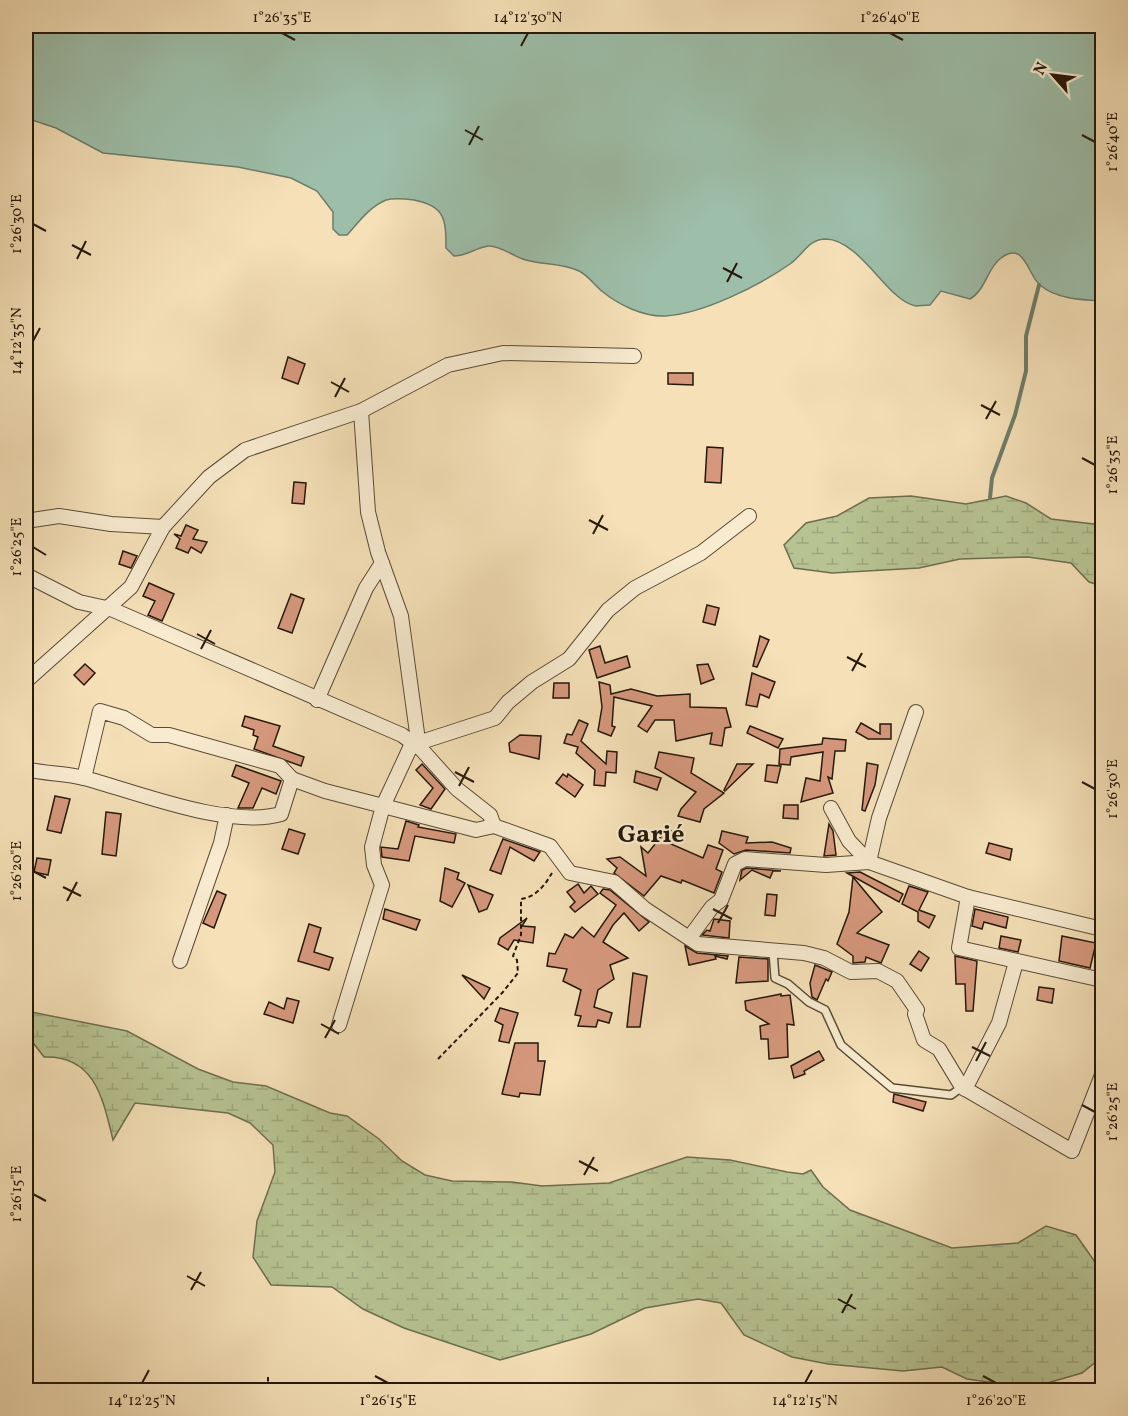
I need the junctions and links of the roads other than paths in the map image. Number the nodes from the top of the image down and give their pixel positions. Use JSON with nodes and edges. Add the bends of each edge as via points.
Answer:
{"nodes":[{"id":1,"x":634,"y":356,"type":"dead end"},
{"id":2,"x":361,"y":411,"type":"junction"},
{"id":3,"x":749,"y":516,"type":"dead end"},
{"id":4,"x":26,"y":521,"type":"edge"},
{"id":5,"x":164,"y":527,"type":"junction"},
{"id":6,"x":382,"y":563,"type":"junction"},
{"id":7,"x":26,"y":575,"type":"edge"},
{"id":8,"x":106,"y":608,"type":"junction"},
{"id":9,"x":26,"y":681,"type":"edge"},
{"id":10,"x":317,"y":700,"type":"junction"},
{"id":11,"x":916,"y":712,"type":"dead end"},
{"id":12,"x":412,"y":745,"type":"junction"},
{"id":13,"x":26,"y":769,"type":"edge"},
{"id":14,"x":84,"y":778,"type":"junction"},
{"id":15,"x":292,"y":779,"type":"junction"},
{"id":16,"x":383,"y":806,"type":"junction"},
{"id":17,"x":831,"y":808,"type":"dead end"},
{"id":18,"x":227,"y":815,"type":"junction"},
{"id":19,"x":494,"y":826,"type":"junction"},
{"id":20,"x":869,"y":862,"type":"junction"},
{"id":21,"x":968,"y":897,"type":"junction"},
{"id":22,"x":1102,"y":929,"type":"edge"},
{"id":23,"x":690,"y":937,"type":"junction"},
{"id":24,"x":773,"y":951,"type":"junction"},
{"id":25,"x":180,"y":961,"type":"dead end"},
{"id":26,"x":1016,"y":962,"type":"junction"},
{"id":27,"x":1102,"y":980,"type":"edge"},
{"id":28,"x":339,"y":1025,"type":"dead end"},
{"id":29,"x":1102,"y":1075,"type":"edge"},
{"id":30,"x":963,"y":1088,"type":"junction"}],
"edges":[{"from":1,"to":2,"type":"street","via":[[503,353],[448,365]]},
{"from":2,"to":5,"type":"street","via":[[245,450],[209,477]]},
{"from":2,"to":6,"type":"street","via":[[368,512]]},
{"from":3,"to":12,"type":"street","via":[[701,553],[635,588],[608,610],[569,659],[532,682],[495,718]]},
{"from":4,"to":5,"type":"street","via":[[60,516]]},
{"from":5,"to":8,"type":"street","via":[[131,587]]},
{"from":6,"to":10,"type":"street","via":[[366,588]]},
{"from":6,"to":12,"type":"street","via":[[401,616],[405,640],[417,733]]},
{"from":7,"to":8,"type":"street","via":[[79,602]]},
{"from":8,"to":9,"type":"street"},
{"from":8,"to":10,"type":"street"},
{"from":10,"to":12,"type":"street","via":[[402,735]]},
{"from":11,"to":20,"type":"street","via":[[879,818]]},
{"from":12,"to":16,"type":"street"},
{"from":12,"to":19,"type":"street","via":[[490,815]]},
{"from":13,"to":14,"type":"street"},
{"from":14,"to":15,"type":"street","via":[[100,711],[124,718],[152,735],[169,735],[280,766]]},
{"from":14,"to":18,"type":"street"},
{"from":15,"to":16,"type":"street"},
{"from":15,"to":18,"type":"street","via":[[281,814],[265,818]]},
{"from":16,"to":19,"type":"street","via":[[476,830]]},
{"from":16,"to":28,"type":"street","via":[[372,847],[382,885]]},
{"from":17,"to":20,"type":"street","via":[[857,853]]},
{"from":18,"to":25,"type":"street"},
{"from":19,"to":23,"type":"street","via":[[550,846],[570,873],[614,882],[645,909]]},
{"from":20,"to":21,"type":"street"},
{"from":20,"to":23,"type":"street","via":[[826,865],[745,859],[735,864],[721,900]]},
{"from":21,"to":22,"type":"street"},
{"from":21,"to":26,"type":"street","via":[[958,948]]},
{"from":23,"to":24,"type":"street","via":[[698,944]]},
{"from":24,"to":30,"type":"street","via":[[804,953],[851,972],[878,971],[897,981],[917,1010],[924,1040],[939,1049]]},
{"from":24,"to":30,"type":"lane","via":[[775,978],[825,1010],[841,1045],[892,1088],[951,1095]]},
{"from":26,"to":27,"type":"street"},
{"from":26,"to":30,"type":"street","via":[[999,1023]]},
{"from":29,"to":30,"type":"street","via":[[1072,1151]]}]}
